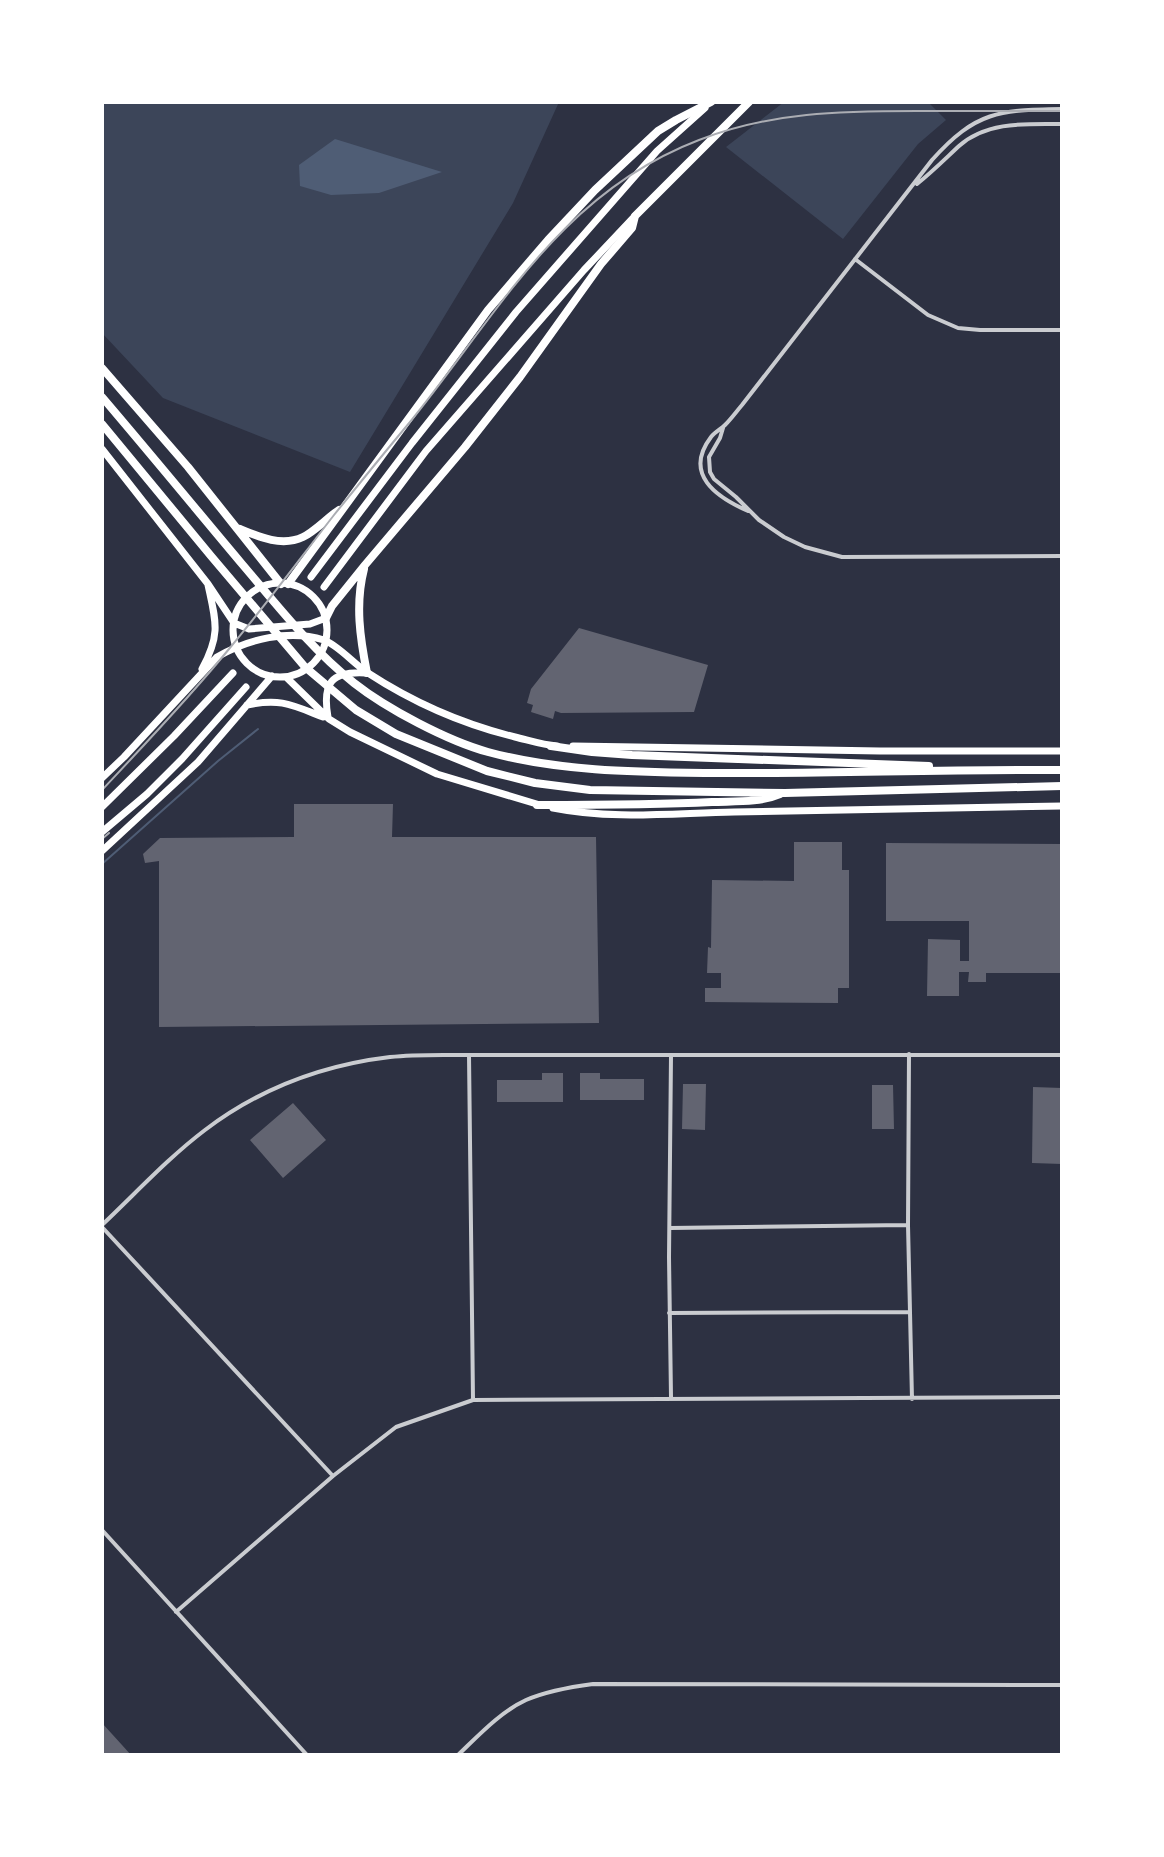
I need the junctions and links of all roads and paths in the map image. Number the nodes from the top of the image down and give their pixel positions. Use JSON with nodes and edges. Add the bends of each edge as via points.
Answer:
{"nodes":[{"id":1,"x":711,"y":102,"type":"edge"},
{"id":2,"x":749,"y":102,"type":"edge"},
{"id":3,"x":1062,"y":109,"type":"edge"},
{"id":4,"x":1062,"y":124,"type":"edge"},
{"id":5,"x":911,"y":189,"type":"junction"},
{"id":6,"x":635,"y":216,"type":"junction"},
{"id":7,"x":855,"y":259,"type":"junction"},
{"id":8,"x":1062,"y":330,"type":"edge"},
{"id":9,"x":102,"y":368,"type":"edge"},
{"id":10,"x":102,"y":397,"type":"edge"},
{"id":11,"x":102,"y":424,"type":"edge"},
{"id":12,"x":723,"y":428,"type":"junction"},
{"id":13,"x":102,"y":449,"type":"edge"},
{"id":14,"x":343,"y":508,"type":"junction"},
{"id":15,"x":748,"y":511,"type":"junction"},
{"id":16,"x":237,"y":527,"type":"junction"},
{"id":17,"x":1062,"y":556,"type":"edge"},
{"id":18,"x":365,"y":565,"type":"junction"},
{"id":19,"x":311,"y":577,"type":"dead end"},
{"id":20,"x":208,"y":584,"type":"junction"},
{"id":21,"x":284,"y":584,"type":"junction"},
{"id":22,"x":324,"y":587,"type":"dead end"},
{"id":23,"x":326,"y":618,"type":"junction"},
{"id":24,"x":234,"y":623,"type":"junction"},
{"id":25,"x":326,"y":641,"type":"junction"},
{"id":26,"x":236,"y":646,"type":"junction"},
{"id":27,"x":233,"y":673,"type":"dead end"},
{"id":28,"x":367,"y":673,"type":"junction"},
{"id":29,"x":272,"y":676,"type":"junction"},
{"id":30,"x":286,"y":677,"type":"junction"},
{"id":31,"x":246,"y":687,"type":"dead end"},
{"id":32,"x":187,"y":691,"type":"junction"},
{"id":33,"x":247,"y":705,"type":"junction"},
{"id":34,"x":329,"y":719,"type":"junction"},
{"id":35,"x":551,"y":746,"type":"junction"},
{"id":36,"x":1062,"y":751,"type":"edge"},
{"id":37,"x":998,"y":769,"type":"junction"},
{"id":38,"x":1062,"y":770,"type":"edge"},
{"id":39,"x":102,"y":778,"type":"edge"},
{"id":40,"x":1062,"y":786,"type":"edge"},
{"id":41,"x":785,"y":793,"type":"junction"},
{"id":42,"x":537,"y":805,"type":"junction"},
{"id":43,"x":1062,"y":806,"type":"edge"},
{"id":44,"x":102,"y":807,"type":"edge"},
{"id":45,"x":102,"y":832,"type":"edge"},
{"id":46,"x":102,"y":851,"type":"edge"},
{"id":47,"x":909,"y":1054,"type":"junction"},
{"id":48,"x":469,"y":1055,"type":"junction"},
{"id":49,"x":1062,"y":1055,"type":"edge"},
{"id":50,"x":671,"y":1056,"type":"junction"},
{"id":51,"x":908,"y":1225,"type":"junction"},
{"id":52,"x":102,"y":1226,"type":"edge"},
{"id":53,"x":670,"y":1228,"type":"junction"},
{"id":54,"x":910,"y":1312,"type":"junction"},
{"id":55,"x":669,"y":1313,"type":"junction"},
{"id":56,"x":1062,"y":1397,"type":"edge"},
{"id":57,"x":671,"y":1398,"type":"junction"},
{"id":58,"x":912,"y":1399,"type":"junction"},
{"id":59,"x":473,"y":1400,"type":"junction"},
{"id":60,"x":333,"y":1476,"type":"junction"},
{"id":61,"x":102,"y":1530,"type":"edge"},
{"id":62,"x":176,"y":1612,"type":"junction"},
{"id":63,"x":1062,"y":1685,"type":"edge"},
{"id":64,"x":307,"y":1755,"type":"edge"},
{"id":65,"x":458,"y":1755,"type":"edge"}],
"edges":[{"from":1,"to":14,"type":"highway","via":[[640,147],[548,240],[488,310]]},
{"from":1,"to":19,"type":"main road","via":[[657,151],[516,312]]},
{"from":2,"to":6,"type":"highway"},
{"from":3,"to":5,"type":"street","via":[[1006,111],[977,121],[945,145]]},
{"from":4,"to":5,"type":"street","via":[[985,130],[960,144]]},
{"from":5,"to":7,"type":"street"},
{"from":6,"to":18,"type":"highway","via":[[632,228],[520,377]]},
{"from":6,"to":22,"type":"main road","via":[[426,451]]},
{"from":7,"to":8,"type":"street","via":[[928,315],[958,328]]},
{"from":7,"to":12,"type":"street"},
{"from":9,"to":16,"type":"highway"},
{"from":10,"to":37,"type":"highway","via":[[310,642],[355,684],[418,723],[486,751],[587,768],[751,773]]},
{"from":11,"to":41,"type":"highway","via":[[305,667],[356,710],[396,734],[487,771],[535,783],[590,790]]},
{"from":12,"to":15,"type":"street","via":[[709,457],[710,472]]},
{"from":12,"to":15,"type":"street","via":[[702,452],[703,478]]},
{"from":13,"to":20,"type":"main road"},
{"from":14,"to":16,"type":"highway","via":[[303,537],[284,541]]},
{"from":14,"to":21,"type":"highway"},
{"from":15,"to":17,"type":"street","via":[[784,537],[842,557]]},
{"from":16,"to":21,"type":"highway"},
{"from":18,"to":23,"type":"highway"},
{"from":18,"to":28,"type":"highway","via":[[358,591]]},
{"from":20,"to":24,"type":"main road"},
{"from":20,"to":32,"type":"main road","via":[[215,634]]},
{"from":21,"to":23,"type":"main road","via":[[312,596]]},
{"from":21,"to":24,"type":"main road","via":[[250,595]]},
{"from":23,"to":24,"type":"main road","via":[[249,629]]},
{"from":23,"to":25,"type":"main road"},
{"from":24,"to":26,"type":"main road"},
{"from":25,"to":26,"type":"main road","via":[[296,636]]},
{"from":25,"to":28,"type":"main road"},
{"from":25,"to":30,"type":"main road","via":[[310,667]]},
{"from":26,"to":29,"type":"main road","via":[[253,669]]},
{"from":26,"to":32,"type":"main road","via":[[217,657]]},
{"from":27,"to":44,"type":"main road"},
{"from":28,"to":34,"type":"main road","via":[[331,680],[325,702]]},
{"from":28,"to":35,"type":"main road","via":[[470,725]]},
{"from":29,"to":30,"type":"main road"},
{"from":29,"to":33,"type":"main road"},
{"from":30,"to":34,"type":"main road"},
{"from":31,"to":45,"type":"main road","via":[[182,759]]},
{"from":32,"to":39,"type":"main road"},
{"from":33,"to":34,"type":"main road","via":[[285,702]]},
{"from":33,"to":46,"type":"main road","via":[[198,762]]},
{"from":34,"to":42,"type":"main road","via":[[437,774]]},
{"from":35,"to":36,"type":"main road"},
{"from":35,"to":37,"type":"highway","via":[[632,755]]},
{"from":37,"to":38,"type":"highway"},
{"from":40,"to":41,"type":"highway"},
{"from":41,"to":42,"type":"highway","via":[[747,801]]},
{"from":42,"to":43,"type":"main road","via":[[622,816]]},
{"from":47,"to":49,"type":"street"},
{"from":47,"to":50,"type":"street"},
{"from":47,"to":51,"type":"street"},
{"from":48,"to":50,"type":"street"},
{"from":48,"to":52,"type":"street","via":[[355,1062],[280,1086],[207,1129]]},
{"from":48,"to":59,"type":"street"},
{"from":50,"to":53,"type":"street"},
{"from":51,"to":53,"type":"street"},
{"from":51,"to":54,"type":"street"},
{"from":52,"to":60,"type":"street"},
{"from":53,"to":55,"type":"street"},
{"from":54,"to":55,"type":"street"},
{"from":54,"to":58,"type":"street"},
{"from":55,"to":57,"type":"street"},
{"from":56,"to":58,"type":"street"},
{"from":57,"to":58,"type":"street"},
{"from":57,"to":59,"type":"street"},
{"from":59,"to":60,"type":"street","via":[[396,1427]]},
{"from":60,"to":62,"type":"street"},
{"from":61,"to":62,"type":"street"},
{"from":62,"to":64,"type":"street"},
{"from":63,"to":65,"type":"street","via":[[593,1684],[525,1701]]}]}
